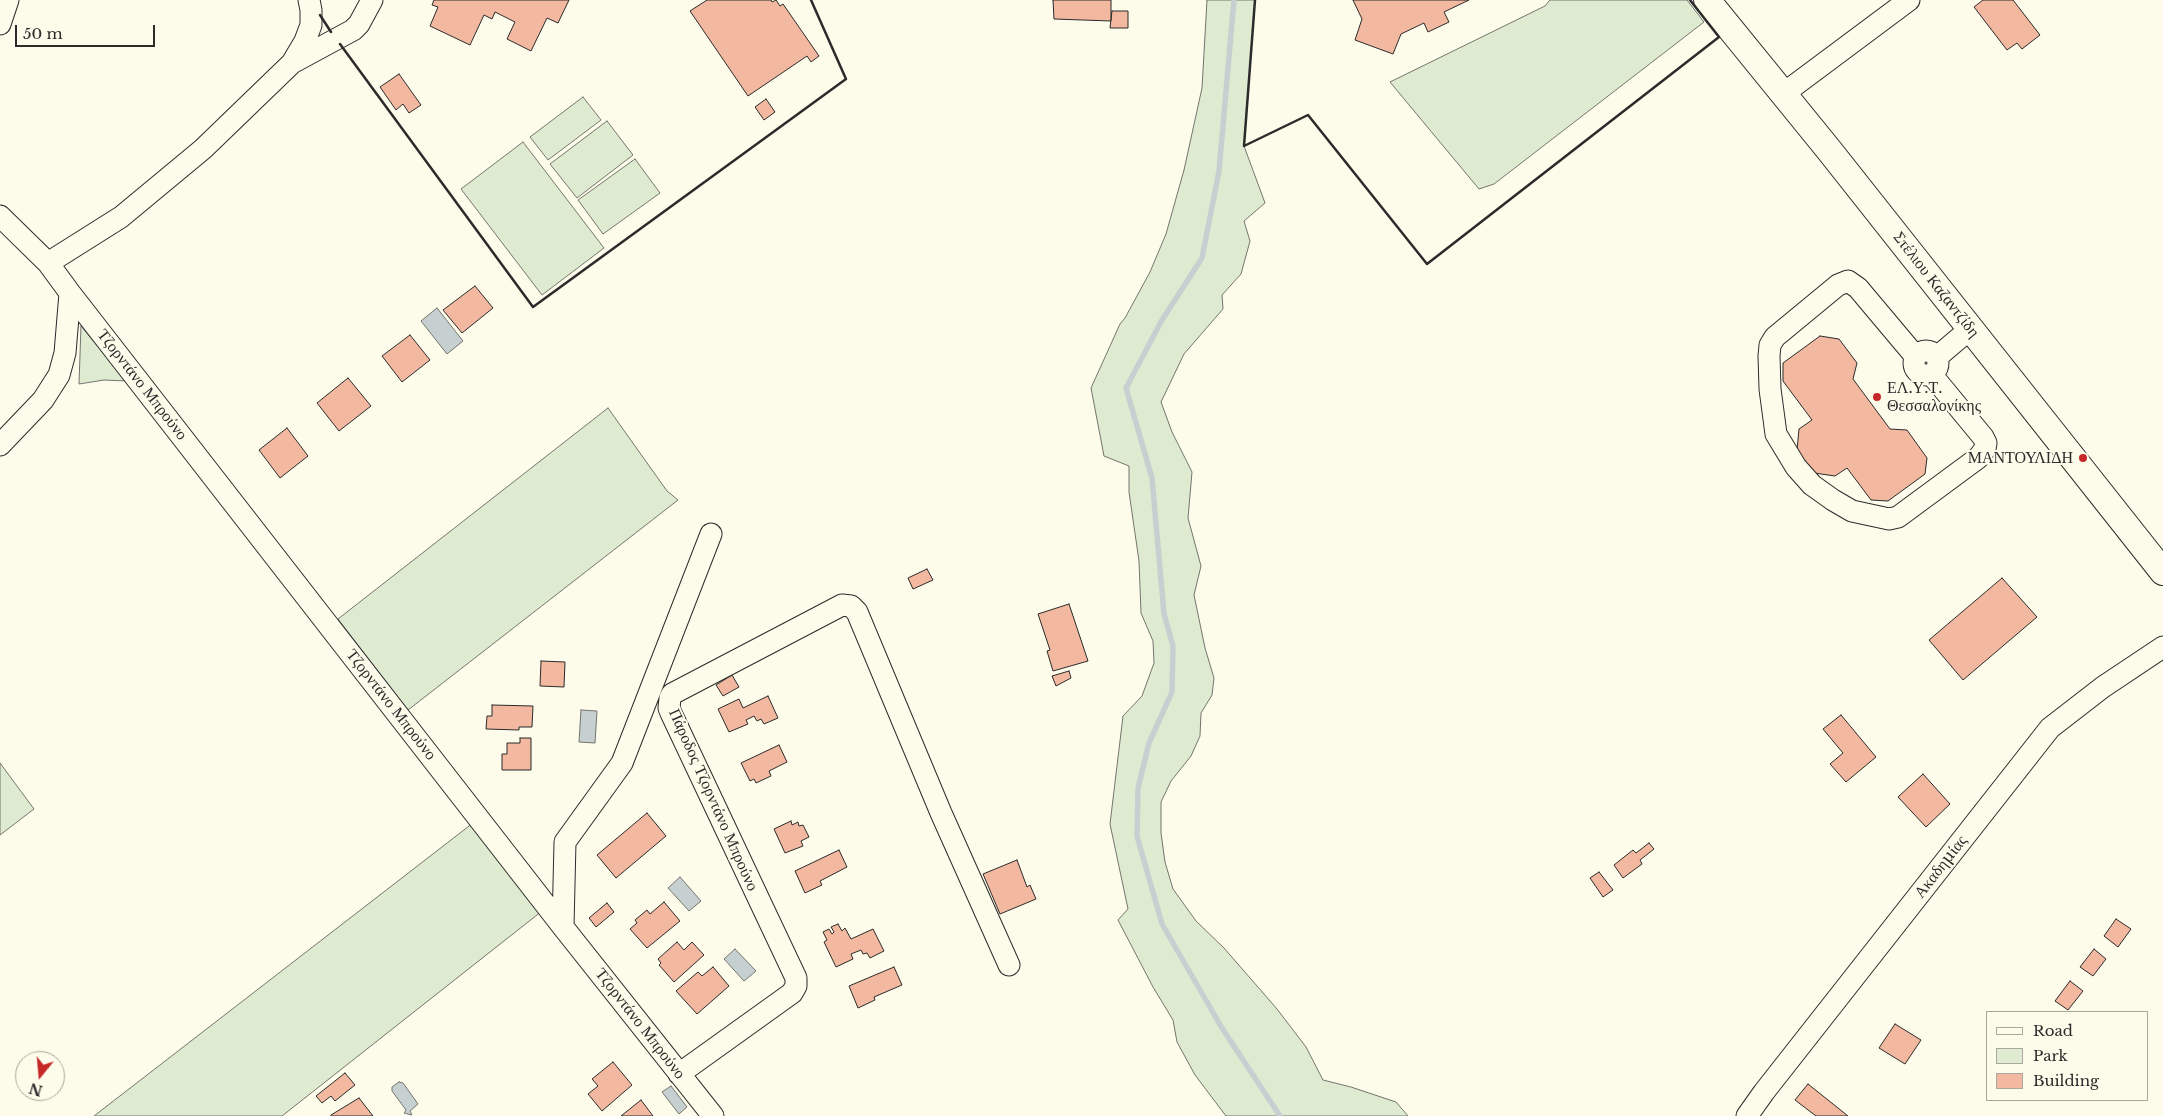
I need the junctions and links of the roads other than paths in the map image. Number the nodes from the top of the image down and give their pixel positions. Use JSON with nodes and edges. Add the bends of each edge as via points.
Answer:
{"nodes":[{"id":1,"x":8,"y":0,"type":"edge"},
{"id":2,"x":308,"y":0,"type":"edge"},
{"id":3,"x":372,"y":0,"type":"edge"},
{"id":4,"x":1707,"y":0,"type":"edge"},
{"id":5,"x":1909,"y":0,"type":"edge"},
{"id":6,"x":0,"y":24,"type":"edge"},
{"id":7,"x":292,"y":63,"type":"junction"},
{"id":8,"x":1783,"y":94,"type":"junction"},
{"id":9,"x":0,"y":216,"type":"edge"},
{"id":10,"x":48,"y":263,"type":"junction"},
{"id":11,"x":70,"y":293,"type":"junction"},
{"id":12,"x":1970,"y":329,"type":"junction"},
{"id":13,"x":1928,"y":363,"type":"junction"},
{"id":14,"x":0,"y":446,"type":"edge"},
{"id":15,"x":711,"y":534,"type":"dead end"},
{"id":16,"x":2163,"y":572,"type":"edge"},
{"id":17,"x":2163,"y":647,"type":"edge"},
{"id":18,"x":563,"y":927,"type":"junction"},
{"id":19,"x":1009,"y":964,"type":"dead end"},
{"id":20,"x":679,"y":1074,"type":"junction"},
{"id":21,"x":713,"y":1116,"type":"edge"},
{"id":22,"x":1747,"y":1116,"type":"edge"}],
"edges":[{"from":1,"to":6,"type":"street"},
{"from":2,"to":7,"type":"street","via":[[310,25]]},
{"from":3,"to":7,"type":"street","via":[[353,30]]},
{"from":4,"to":8,"type":"main road","name":"Στέλιου Καζαντζίδη"},
{"from":5,"to":8,"type":"street"},
{"from":7,"to":10,"type":"street","via":[[203,149],[121,217]]},
{"from":8,"to":12,"type":"main road","name":"Στέλιου Καζαντζίδη"},
{"from":9,"to":10,"type":"street","name":"Τζορντάνο Μπρούνο"},
{"from":10,"to":11,"type":"street","name":"Τζορντάνο Μπρούνο"},
{"from":11,"to":14,"type":"street","via":[[65,353],[58,375],[43,400]]},
{"from":11,"to":18,"type":"street","name":"Τζορντάνο Μπρούνο"},
{"from":12,"to":13,"type":"street"},
{"from":12,"to":16,"type":"main road","name":"Στέλιου Καζαντζίδη"},
{"from":13,"to":13,"type":"street","via":[[1983,437],[1985,449],[1978,458],[1898,517],[1889,519],[1852,510],[1812,485],[1776,434],[1769,356],[1775,337],[1838,285],[1848,281]]},
{"from":15,"to":18,"type":"street","via":[[622,763],[565,842]]},
{"from":17,"to":22,"type":"street","name":"Ακαδημίας","via":[[2050,728]]},
{"from":18,"to":20,"type":"street","name":"Τζορντάνο Μπρούνο"},
{"from":19,"to":20,"type":"street","name":"Πάροδος Τζορντάνο Μπρούνο","via":[[941,813],[857,612],[851,606],[842,605],[672,694],[670,698],[671,713],[796,978],[792,993]]},
{"from":20,"to":21,"type":"street","name":"Τζορντάνο Μπρούνο"}]}
